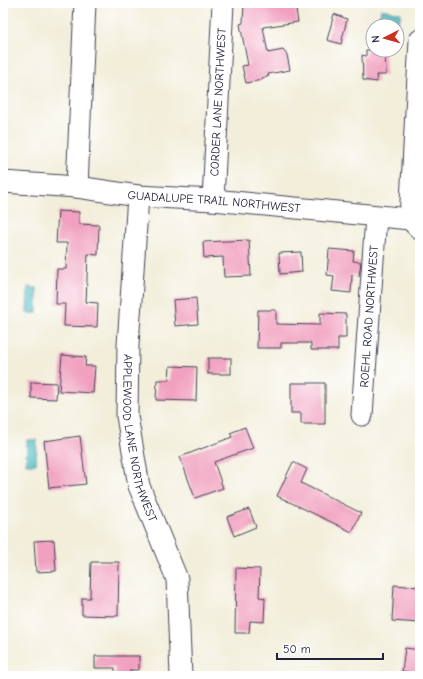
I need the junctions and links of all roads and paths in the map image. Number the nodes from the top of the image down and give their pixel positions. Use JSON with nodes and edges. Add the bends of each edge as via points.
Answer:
{"nodes":[{"id":1,"x":85,"y":3,"type":"edge"},
{"id":2,"x":223,"y":3,"type":"edge"},
{"id":3,"x":420,"y":40,"type":"edge"},
{"id":4,"x":3,"y":182,"type":"edge"},
{"id":5,"x":77,"y":188,"type":"junction"},
{"id":6,"x":138,"y":196,"type":"junction"},
{"id":7,"x":214,"y":200,"type":"junction"},
{"id":8,"x":376,"y":217,"type":"junction"},
{"id":9,"x":415,"y":224,"type":"edge"},
{"id":10,"x":362,"y":415,"type":"dead end"},
{"id":11,"x":180,"y":676,"type":"edge"}],
"edges":[{"from":1,"to":5,"type":"street"},
{"from":2,"to":7,"type":"street","name":"CORDER LANE NORTHWEST"},
{"from":3,"to":9,"type":"street"},
{"from":4,"to":5,"type":"street","name":"GUADALUPE TRAIL NORTHWEST"},
{"from":5,"to":6,"type":"street","name":"GUADALUPE TRAIL NORTHWEST"},
{"from":6,"to":7,"type":"street","name":"GUADALUPE TRAIL NORTHWEST"},
{"from":6,"to":11,"type":"street","name":"APPLEWOOD LANE NORTHWEST","via":[[128,345],[127,416],[139,486],[177,579]]},
{"from":7,"to":8,"type":"street","name":"GUADALUPE TRAIL NORTHWEST"},
{"from":8,"to":9,"type":"street","name":"GUADALUPE TRAIL NORTHWEST"},
{"from":8,"to":10,"type":"street","name":"ROEHL ROAD NORTHWEST"}]}
